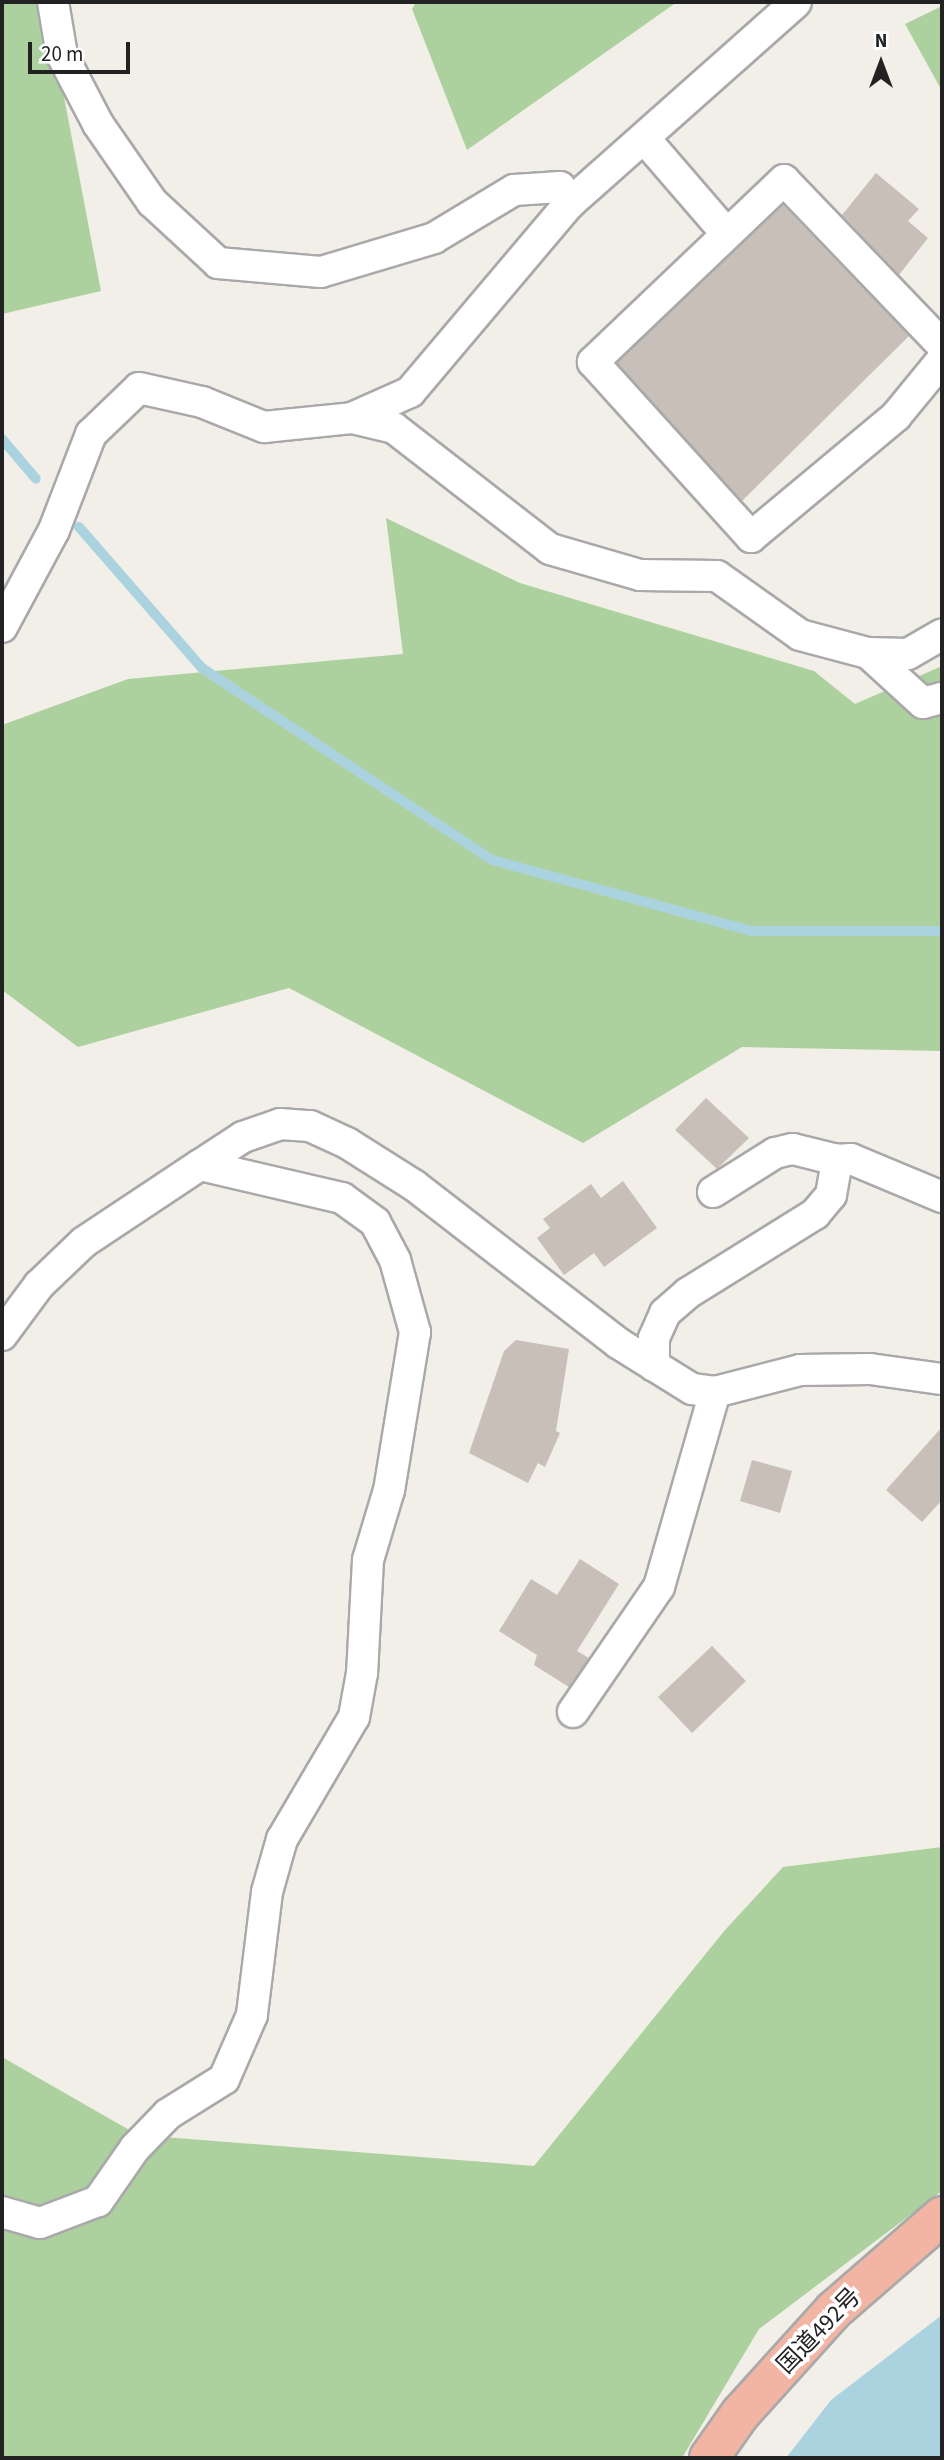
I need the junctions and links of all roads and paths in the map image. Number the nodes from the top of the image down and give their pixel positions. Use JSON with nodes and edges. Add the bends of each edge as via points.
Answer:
{"nodes":[{"id":1,"x":54,"y":2,"type":"edge"},
{"id":2,"x":796,"y":2,"type":"edge"},
{"id":3,"x":643,"y":138,"type":"junction"},
{"id":4,"x":570,"y":203,"type":"junction"},
{"id":5,"x":725,"y":232,"type":"junction"},
{"id":6,"x":942,"y":345,"type":"edge"},
{"id":7,"x":942,"y":360,"type":"edge"},
{"id":8,"x":352,"y":418,"type":"junction"},
{"id":9,"x":2,"y":627,"type":"edge"},
{"id":10,"x":942,"y":634,"type":"edge"},
{"id":11,"x":868,"y":653,"type":"junction"},
{"id":12,"x":942,"y":698,"type":"edge"},
{"id":13,"x":837,"y":1160,"type":"junction"},
{"id":14,"x":200,"y":1165,"type":"junction"},
{"id":15,"x":713,"y":1192,"type":"dead end"},
{"id":16,"x":942,"y":1196,"type":"edge"},
{"id":17,"x":2,"y":1335,"type":"edge"},
{"id":18,"x":654,"y":1366,"type":"junction"},
{"id":19,"x":942,"y":1379,"type":"edge"},
{"id":20,"x":715,"y":1392,"type":"junction"},
{"id":21,"x":573,"y":1712,"type":"dead end"},
{"id":22,"x":2,"y":2212,"type":"edge"},
{"id":23,"x":942,"y":2216,"type":"edge"},
{"id":24,"x":709,"y":2458,"type":"edge"}],
"edges":[{"from":1,"to":4,"type":"street","via":[[62,55],[98,124],[152,202],[218,263],[321,272],[435,238],[513,190],[560,187]]},
{"from":2,"to":3,"type":"street"},
{"from":3,"to":4,"type":"street"},
{"from":3,"to":5,"type":"street"},
{"from":4,"to":8,"type":"street","via":[[410,392]]},
{"from":5,"to":6,"type":"street","via":[[784,180]]},
{"from":5,"to":7,"type":"street","via":[[593,362],[751,537],[896,416]]},
{"from":8,"to":9,"type":"street","via":[[264,428],[202,402],[139,388],[91,434],[54,530]]},
{"from":8,"to":11,"type":"street","via":[[394,428],[550,549],[640,575],[718,576],[800,635]]},
{"from":10,"to":11,"type":"street","via":[[908,654]]},
{"from":11,"to":12,"type":"street","via":[[923,703]]},
{"from":13,"to":15,"type":"street","via":[[793,1149],[775,1153]]},
{"from":13,"to":16,"type":"street","via":[[851,1159]]},
{"from":13,"to":18,"type":"street","via":[[831,1195],[815,1214],[688,1293],[665,1313],[654,1338]]},
{"from":14,"to":17,"type":"street","via":[[84,1242],[39,1285]]},
{"from":14,"to":18,"type":"street","via":[[243,1137],[280,1124],[310,1126],[348,1143],[415,1186]]},
{"from":14,"to":22,"type":"street","via":[[342,1198],[375,1223],[395,1260],[415,1332],[392,1477],[368,1560],[362,1673],[354,1717],[282,1839],[267,1892],[252,2015],[225,2079],[168,2113],[135,2148],[98,2201],[40,2223]]},
{"from":18,"to":20,"type":"street","via":[[692,1389]]},
{"from":19,"to":20,"type":"street","via":[[870,1369],[800,1370]]},
{"from":20,"to":21,"type":"street","via":[[659,1587]]},
{"from":23,"to":24,"type":"highway","name":"国道492号","via":[[834,2310],[740,2414]]}]}
